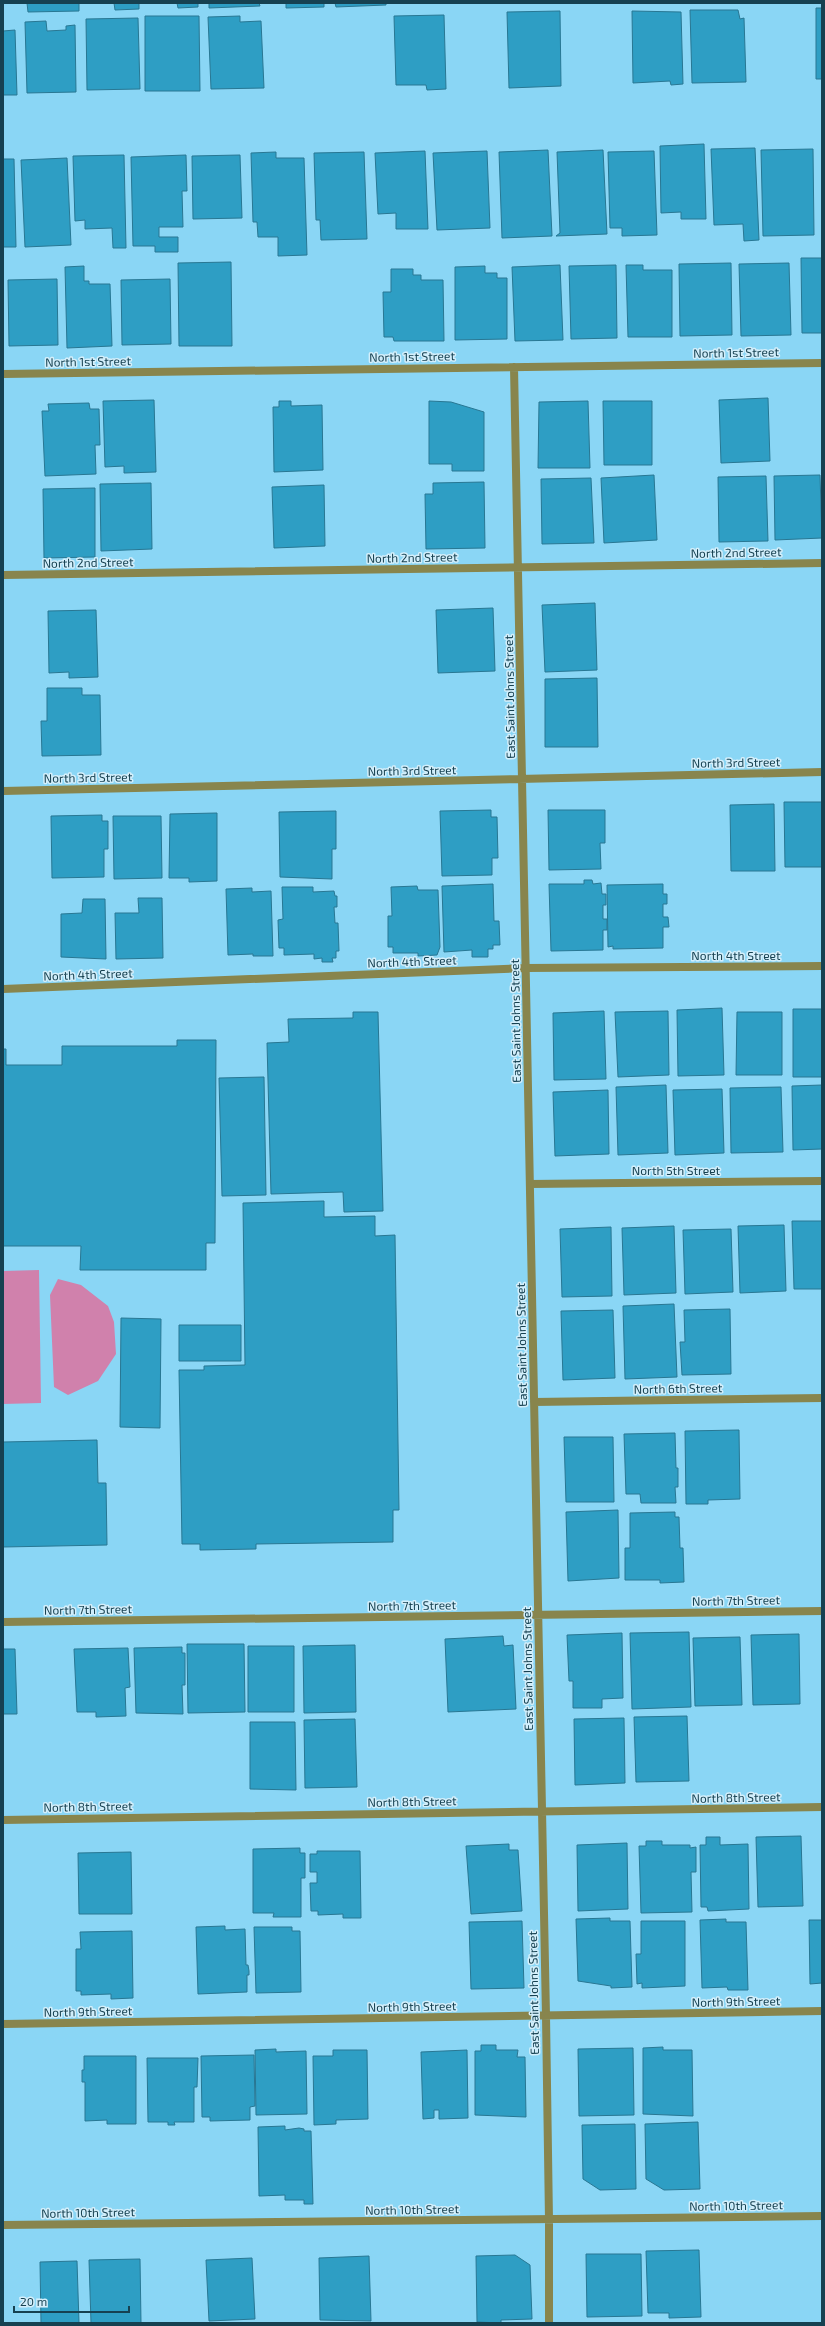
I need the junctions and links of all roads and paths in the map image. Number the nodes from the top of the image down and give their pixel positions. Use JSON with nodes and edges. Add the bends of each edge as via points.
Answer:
{"nodes":[{"id":1,"x":822,"y":363,"type":"edge"},
{"id":2,"x":514,"y":367,"type":"junction"},
{"id":3,"x":3,"y":374,"type":"edge"},
{"id":4,"x":822,"y":563,"type":"edge"},
{"id":5,"x":518,"y":567,"type":"junction"},
{"id":6,"x":3,"y":575,"type":"edge"},
{"id":7,"x":822,"y":772,"type":"edge"},
{"id":8,"x":522,"y":779,"type":"junction"},
{"id":9,"x":3,"y":791,"type":"edge"},
{"id":10,"x":822,"y":966,"type":"edge"},
{"id":11,"x":526,"y":968,"type":"junction"},
{"id":12,"x":3,"y":989,"type":"edge"},
{"id":13,"x":822,"y":1181,"type":"edge"},
{"id":14,"x":530,"y":1184,"type":"junction"},
{"id":15,"x":822,"y":1398,"type":"edge"},
{"id":16,"x":534,"y":1402,"type":"junction"},
{"id":17,"x":822,"y":1611,"type":"edge"},
{"id":18,"x":538,"y":1615,"type":"junction"},
{"id":19,"x":3,"y":1622,"type":"edge"},
{"id":20,"x":822,"y":1807,"type":"edge"},
{"id":21,"x":542,"y":1812,"type":"junction"},
{"id":22,"x":3,"y":1820,"type":"edge"},
{"id":23,"x":822,"y":2012,"type":"edge"},
{"id":24,"x":546,"y":2016,"type":"junction"},
{"id":25,"x":3,"y":2024,"type":"edge"},
{"id":26,"x":822,"y":2216,"type":"edge"},
{"id":27,"x":549,"y":2220,"type":"junction"},
{"id":28,"x":3,"y":2225,"type":"edge"},
{"id":29,"x":549,"y":2323,"type":"edge"}],
"edges":[{"from":1,"to":2,"type":"lane","name":"North 1st Street"},
{"from":2,"to":3,"type":"lane","name":"North 1st Street"},
{"from":2,"to":5,"type":"lane","name":"East Saint Johns Street"},
{"from":4,"to":5,"type":"lane","name":"North 2nd Street"},
{"from":5,"to":6,"type":"lane","name":"North 2nd Street"},
{"from":5,"to":8,"type":"lane","name":"East Saint Johns Street"},
{"from":7,"to":8,"type":"lane","name":"North 3rd Street"},
{"from":8,"to":9,"type":"lane","name":"North 3rd Street"},
{"from":8,"to":11,"type":"lane","name":"East Saint Johns Street"},
{"from":10,"to":11,"type":"lane","name":"North 4th Street"},
{"from":11,"to":12,"type":"lane","name":"North 4th Street"},
{"from":11,"to":14,"type":"lane","name":"East Saint Johns Street"},
{"from":13,"to":14,"type":"lane","name":"North 5th Street"},
{"from":14,"to":16,"type":"lane","name":"East Saint Johns Street"},
{"from":15,"to":16,"type":"lane","name":"North 6th Street"},
{"from":16,"to":18,"type":"lane","name":"East Saint Johns Street"},
{"from":17,"to":18,"type":"lane","name":"North 7th Street"},
{"from":18,"to":19,"type":"lane","name":"North 7th Street"},
{"from":18,"to":21,"type":"lane","name":"East Saint Johns Street"},
{"from":20,"to":21,"type":"lane","name":"North 8th Street"},
{"from":21,"to":22,"type":"lane","name":"North 8th Street"},
{"from":21,"to":24,"type":"lane","name":"East Saint Johns Street"},
{"from":23,"to":24,"type":"lane","name":"North 9th Street"},
{"from":24,"to":25,"type":"lane","name":"North 9th Street"},
{"from":24,"to":27,"type":"lane","name":"East Saint Johns Street"},
{"from":26,"to":27,"type":"lane","name":"North 10th Street"},
{"from":27,"to":28,"type":"lane","name":"North 10th Street"},
{"from":27,"to":29,"type":"lane","name":"East Saint Johns Street"}]}
